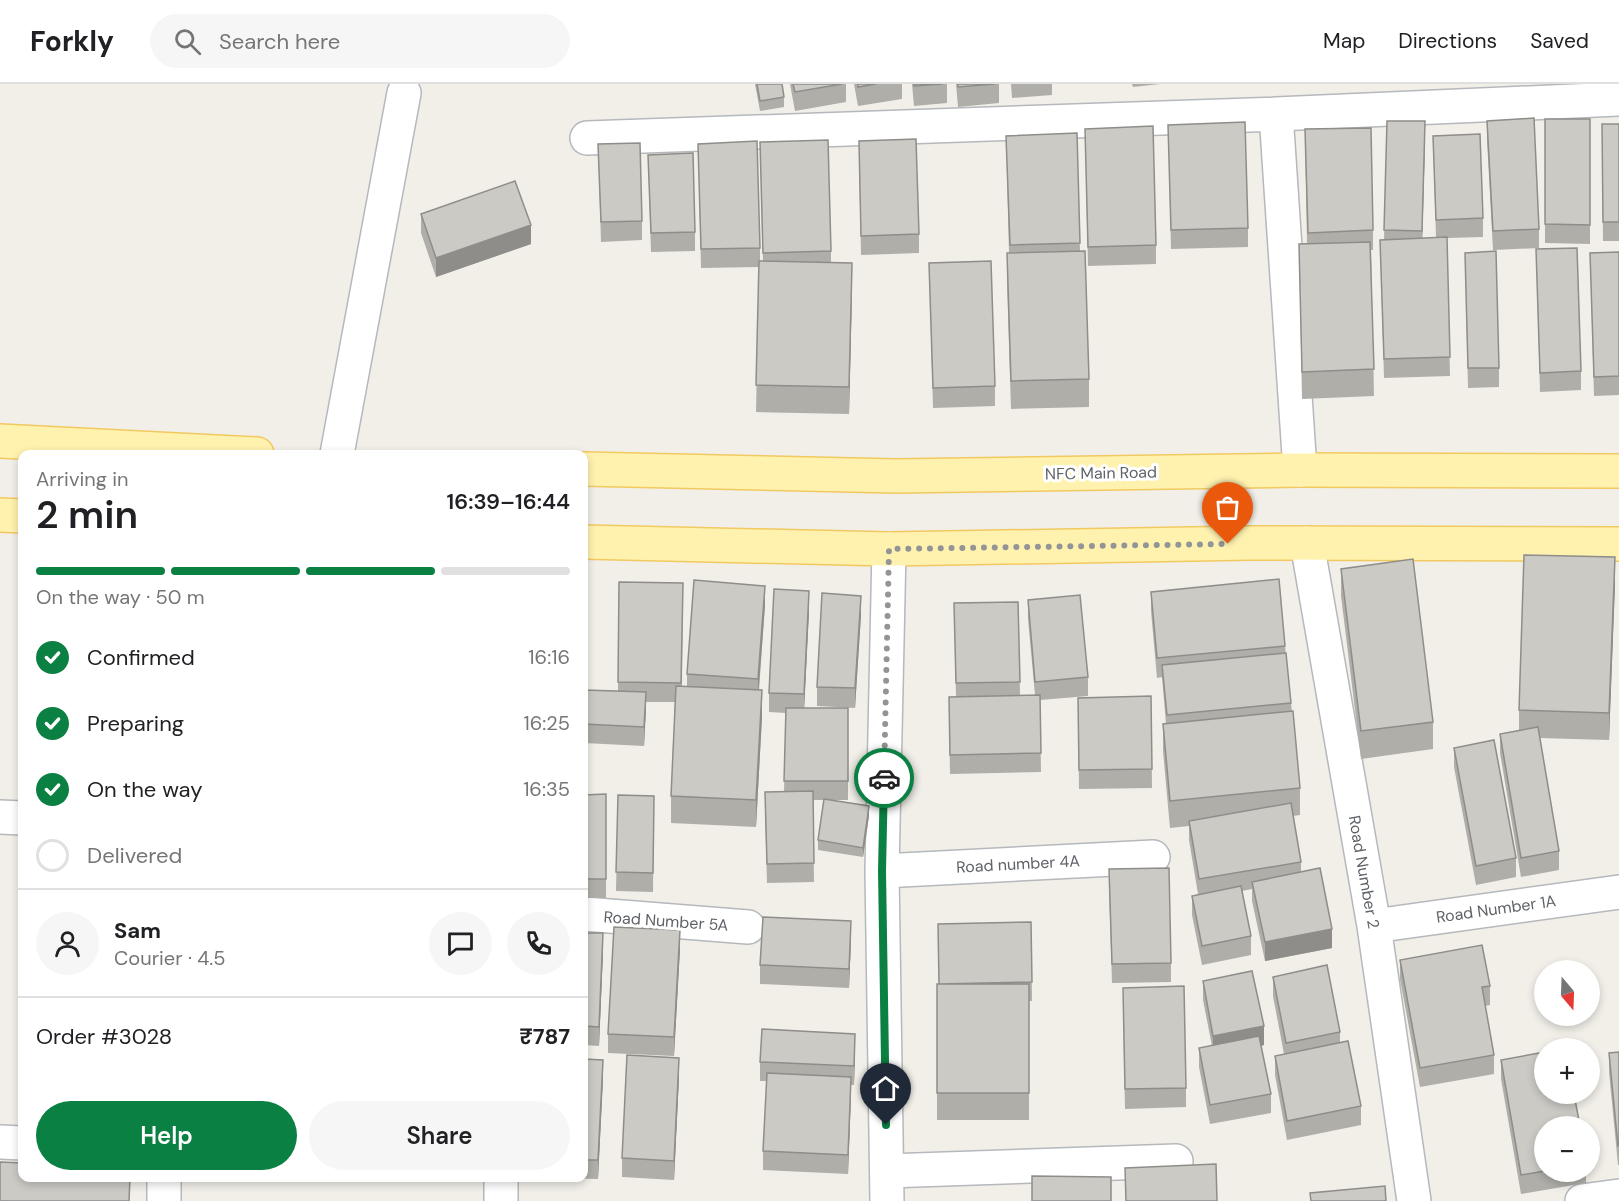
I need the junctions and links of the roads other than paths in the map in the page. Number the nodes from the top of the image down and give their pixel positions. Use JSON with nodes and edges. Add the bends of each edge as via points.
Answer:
{"nodes":[{"id":1,"x":1576,"y":92,"type":"edge"},
{"id":2,"x":404,"y":93,"type":"dead end"},
{"id":3,"x":1619,"y":99,"type":"edge"},
{"id":4,"x":1276,"y":114,"type":"junction"},
{"id":5,"x":587,"y":138,"type":"dead end"},
{"id":6,"x":0,"y":441,"type":"edge"},
{"id":7,"x":179,"y":450,"type":"edge"},
{"id":8,"x":338,"y":450,"type":"edge"},
{"id":9,"x":588,"y":469,"type":"edge"},
{"id":10,"x":1300,"y":470,"type":"junction"},
{"id":11,"x":1619,"y":471,"type":"edge"},
{"id":12,"x":0,"y":515,"type":"edge"},
{"id":13,"x":18,"y":516,"type":"edge"},
{"id":14,"x":588,"y":542,"type":"edge"},
{"id":15,"x":1307,"y":543,"type":"junction"},
{"id":16,"x":1619,"y":544,"type":"edge"},
{"id":17,"x":889,"y":549,"type":"junction"},
{"id":18,"x":0,"y":817,"type":"edge"},
{"id":19,"x":18,"y":818,"type":"edge"},
{"id":20,"x":1153,"y":858,"type":"dead end"},
{"id":21,"x":882,"y":871,"type":"junction"},
{"id":22,"x":1619,"y":892,"type":"edge"},
{"id":23,"x":588,"y":914,"type":"edge"},
{"id":24,"x":1374,"y":926,"type":"junction"},
{"id":25,"x":748,"y":927,"type":"dead end"},
{"id":26,"x":0,"y":1142,"type":"edge"},
{"id":27,"x":18,"y":1143,"type":"edge"},
{"id":28,"x":1176,"y":1161,"type":"dead end"},
{"id":29,"x":164,"y":1182,"type":"edge"},
{"id":30,"x":501,"y":1182,"type":"edge"},
{"id":31,"x":887,"y":1186,"type":"edge"},
{"id":32,"x":1619,"y":1196,"type":"edge"},
{"id":33,"x":164,"y":1201,"type":"edge"},
{"id":34,"x":501,"y":1201,"type":"edge"},
{"id":35,"x":1414,"y":1201,"type":"edge"},
{"id":36,"x":1582,"y":1201,"type":"edge"}],
"edges":[{"from":1,"to":3,"type":"street"},
{"from":1,"to":4,"type":"street"},
{"from":2,"to":8,"type":"street"},
{"from":4,"to":5,"type":"street"},
{"from":4,"to":10,"type":"street"},
{"from":6,"to":7,"type":"main road"},
{"from":9,"to":10,"type":"main road","name":"NFC Main Road","via":[[896,476]]},
{"from":10,"to":11,"type":"main road","name":"NFC Main Road"},
{"from":12,"to":13,"type":"main road"},
{"from":14,"to":17,"type":"main road"},
{"from":15,"to":16,"type":"main road"},
{"from":15,"to":17,"type":"main road"},
{"from":15,"to":24,"type":"street","name":"Road Number 2"},
{"from":17,"to":21,"type":"street"},
{"from":18,"to":19,"type":"street"},
{"from":20,"to":21,"type":"street","name":"Road number 4A"},
{"from":21,"to":31,"type":"street"},
{"from":22,"to":24,"type":"street","name":"Road Number 1A"},
{"from":23,"to":25,"type":"street","name":"Road Number 5A"},
{"from":24,"to":35,"type":"street","name":"Road Number 2"},
{"from":26,"to":27,"type":"street"},
{"from":28,"to":31,"type":"street"},
{"from":29,"to":33,"type":"street"},
{"from":30,"to":34,"type":"street"},
{"from":32,"to":36,"type":"street"}]}
